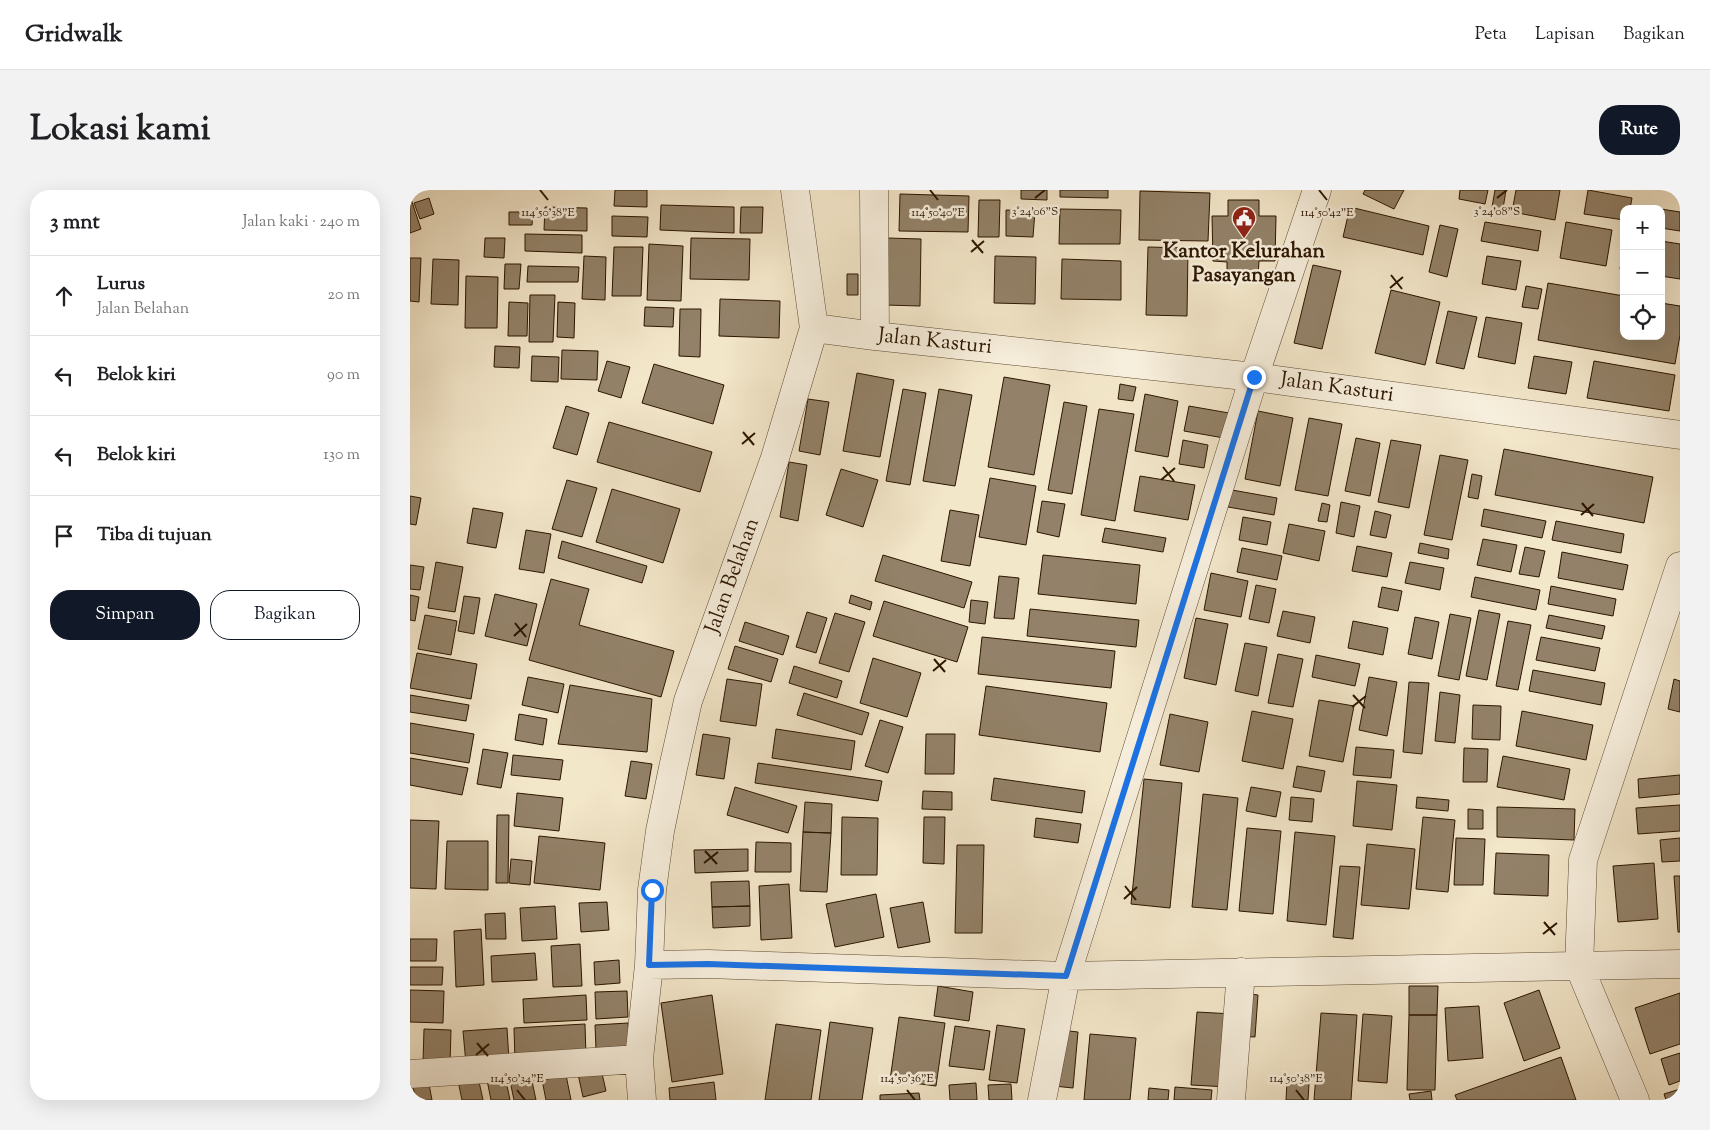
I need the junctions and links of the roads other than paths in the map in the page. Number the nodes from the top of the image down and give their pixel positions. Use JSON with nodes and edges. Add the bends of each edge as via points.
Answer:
{"nodes":[{"id":1,"x":795,"y":190,"type":"edge"},
{"id":2,"x":874,"y":190,"type":"edge"},
{"id":3,"x":1318,"y":190,"type":"edge"},
{"id":4,"x":814,"y":328,"type":"junction"},
{"id":5,"x":875,"y":336,"type":"junction"},
{"id":6,"x":1254,"y":377,"type":"junction"},
{"id":7,"x":1680,"y":435,"type":"edge"},
{"id":8,"x":1680,"y":566,"type":"edge"},
{"id":9,"x":1680,"y":964,"type":"edge"},
{"id":10,"x":649,"y":965,"type":"junction"},
{"id":11,"x":1579,"y":966,"type":"junction"},
{"id":12,"x":1241,"y":972,"type":"junction"},
{"id":13,"x":1066,"y":976,"type":"junction"},
{"id":14,"x":640,"y":1059,"type":"junction"},
{"id":15,"x":410,"y":1069,"type":"edge"},
{"id":16,"x":642,"y":1100,"type":"edge"},
{"id":17,"x":1042,"y":1100,"type":"edge"},
{"id":18,"x":1232,"y":1100,"type":"edge"},
{"id":19,"x":1635,"y":1100,"type":"edge"}],
"edges":[{"from":1,"to":4,"type":"street","name":"Jalan Belahan"},
{"from":2,"to":5,"type":"street"},
{"from":3,"to":6,"type":"street"},
{"from":4,"to":5,"type":"street","name":"Jalan Kasturi"},
{"from":4,"to":10,"type":"street","name":"Jalan Belahan","via":[[775,458],[688,701],[660,831],[652,890]]},
{"from":5,"to":6,"type":"street","name":"Jalan Kasturi"},
{"from":6,"to":7,"type":"street","name":"Jalan Kasturi"},
{"from":6,"to":13,"type":"street"},
{"from":8,"to":11,"type":"street","via":[[1583,860]]},
{"from":9,"to":11,"type":"street"},
{"from":10,"to":13,"type":"street","via":[[708,964]]},
{"from":10,"to":14,"type":"street","name":"Jalan Belahan"},
{"from":11,"to":12,"type":"street"},
{"from":11,"to":19,"type":"street"},
{"from":12,"to":13,"type":"street"},
{"from":12,"to":18,"type":"street"},
{"from":13,"to":17,"type":"street"},
{"from":14,"to":15,"type":"street"},
{"from":14,"to":16,"type":"street","name":"Jalan Belahan"}]}
